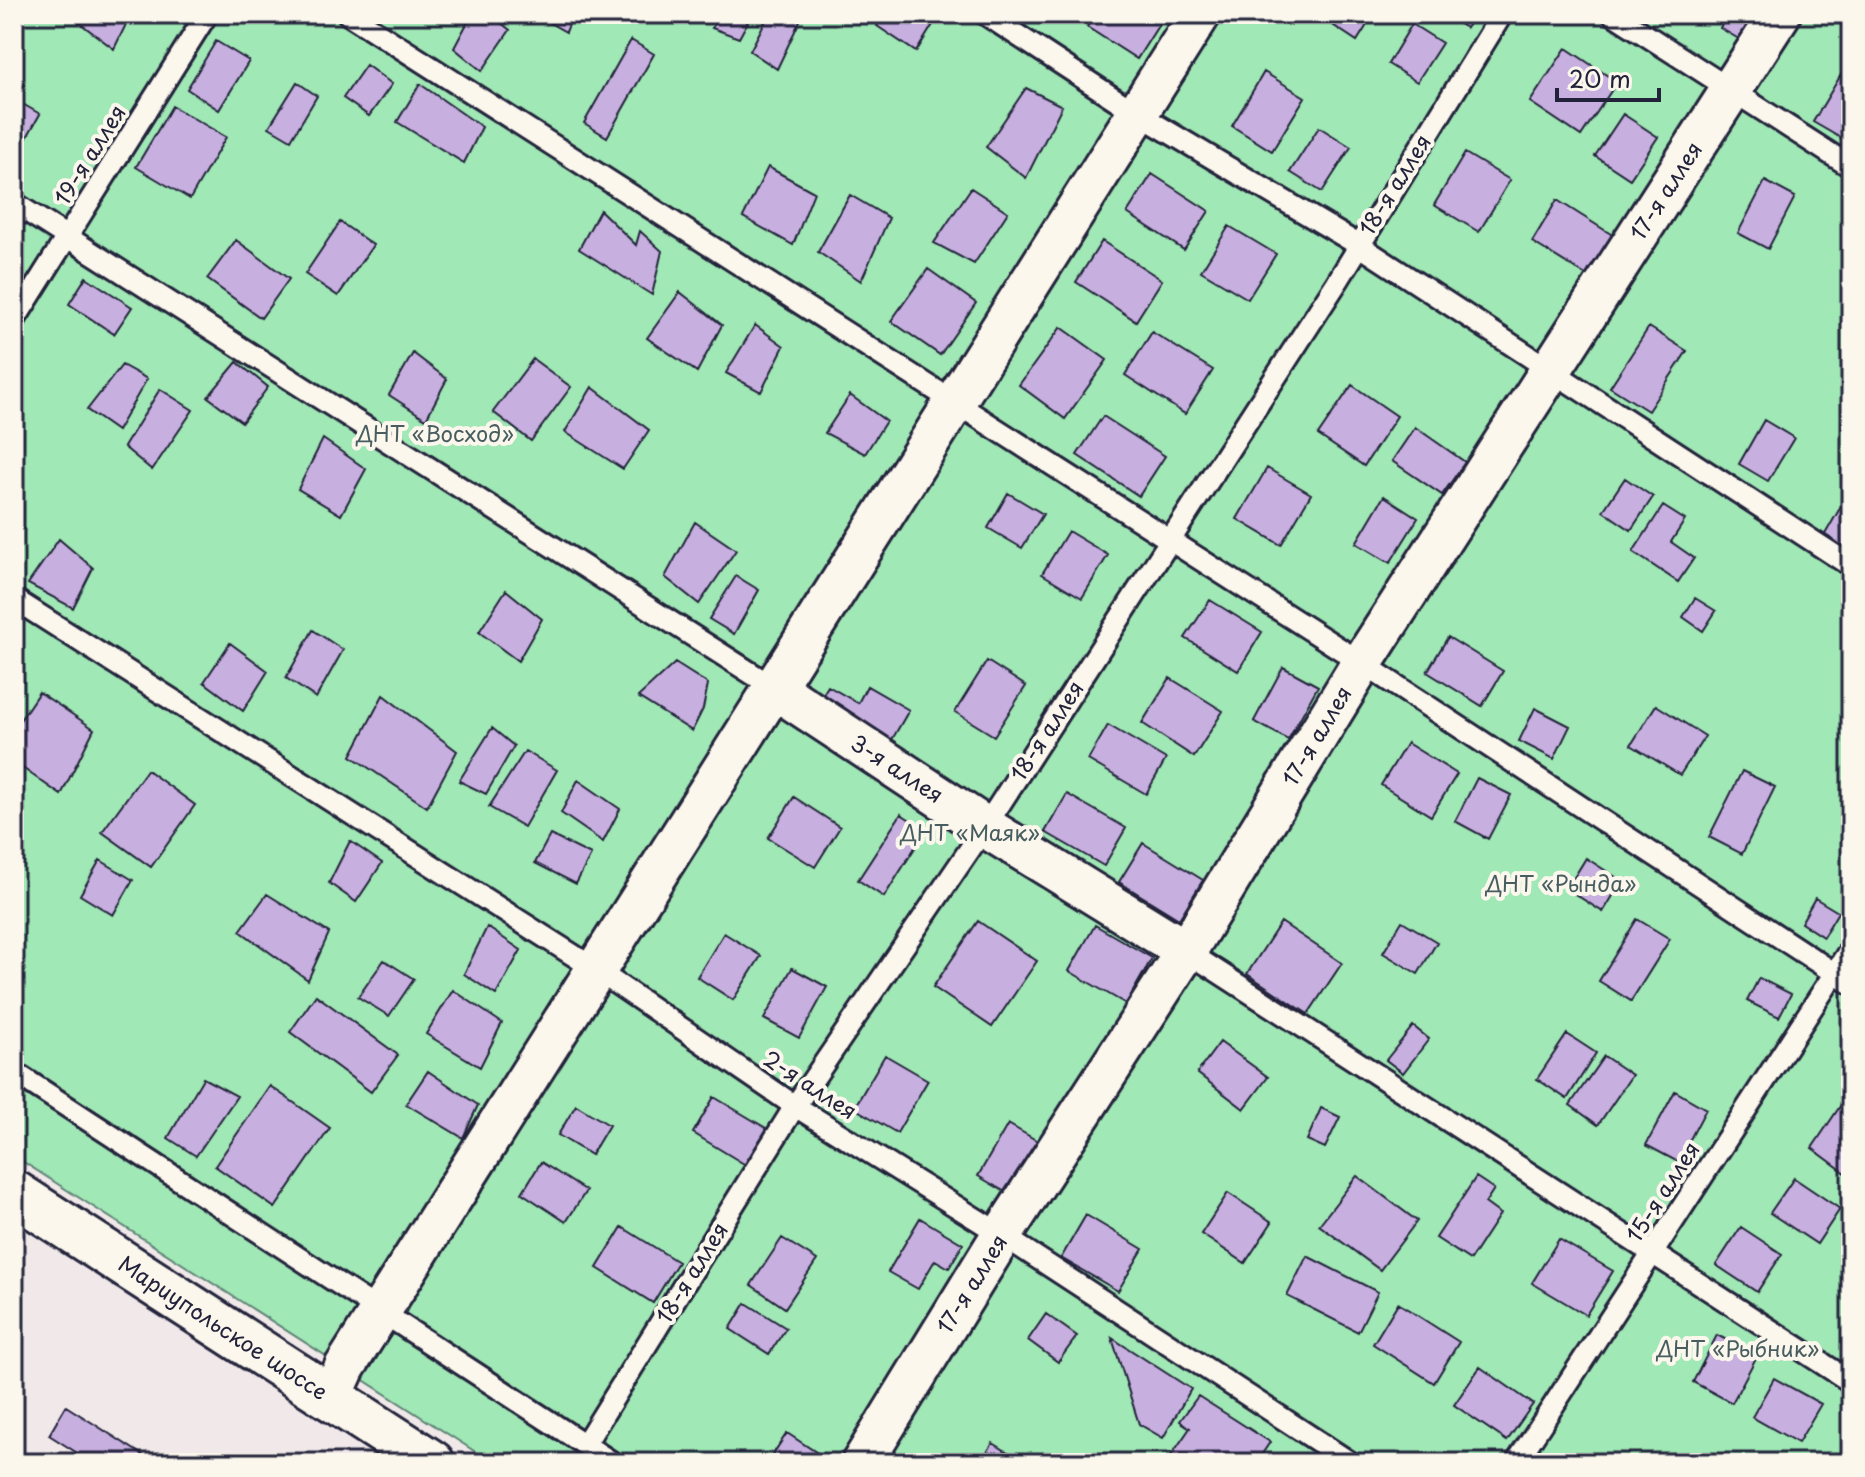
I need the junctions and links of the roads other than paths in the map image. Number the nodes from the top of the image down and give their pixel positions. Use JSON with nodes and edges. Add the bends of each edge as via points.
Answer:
{"nodes":[{"id":1,"x":207,"y":14,"type":"edge"},
{"id":2,"x":348,"y":14,"type":"edge"},
{"id":3,"x":985,"y":14,"type":"edge"},
{"id":4,"x":1200,"y":14,"type":"edge"},
{"id":5,"x":1502,"y":14,"type":"edge"},
{"id":6,"x":1613,"y":14,"type":"edge"},
{"id":7,"x":1780,"y":14,"type":"edge"},
{"id":8,"x":1733,"y":89,"type":"junction"},
{"id":9,"x":1135,"y":112,"type":"junction"},
{"id":10,"x":1851,"y":167,"type":"edge"},
{"id":11,"x":14,"y":203,"type":"edge"},
{"id":12,"x":67,"y":237,"type":"junction"},
{"id":13,"x":1357,"y":244,"type":"junction"},
{"id":14,"x":14,"y":321,"type":"edge"},
{"id":15,"x":1549,"y":371,"type":"junction"},
{"id":16,"x":952,"y":402,"type":"junction"},
{"id":17,"x":1170,"y":542,"type":"junction"},
{"id":18,"x":1851,"y":566,"type":"edge"},
{"id":19,"x":14,"y":599,"type":"edge"},
{"id":20,"x":1362,"y":663,"type":"junction"},
{"id":21,"x":773,"y":687,"type":"junction"},
{"id":22,"x":985,"y":827,"type":"junction"},
{"id":23,"x":1851,"y":948,"type":"edge"},
{"id":24,"x":1186,"y":951,"type":"junction"},
{"id":25,"x":595,"y":969,"type":"junction"},
{"id":26,"x":1843,"y":979,"type":"edge"},
{"id":27,"x":14,"y":1072,"type":"edge"},
{"id":28,"x":795,"y":1106,"type":"junction"},
{"id":29,"x":14,"y":1193,"type":"edge"},
{"id":30,"x":1002,"y":1235,"type":"junction"},
{"id":31,"x":1652,"y":1253,"type":"junction"},
{"id":32,"x":382,"y":1310,"type":"junction"},
{"id":33,"x":1851,"y":1382,"type":"edge"},
{"id":34,"x":338,"y":1383,"type":"junction"},
{"id":35,"x":585,"y":1444,"type":"junction"},
{"id":36,"x":432,"y":1463,"type":"edge"},
{"id":37,"x":613,"y":1463,"type":"edge"},
{"id":38,"x":862,"y":1463,"type":"edge"},
{"id":39,"x":1351,"y":1463,"type":"edge"},
{"id":40,"x":1516,"y":1463,"type":"edge"}],
"edges":[{"from":1,"to":12,"type":"lane","name":"19-я аллея"},
{"from":2,"to":16,"type":"lane"},
{"from":3,"to":9,"type":"lane"},
{"from":4,"to":9,"type":"street"},
{"from":5,"to":13,"type":"lane","name":"18-я аллея"},
{"from":6,"to":8,"type":"lane"},
{"from":7,"to":8,"type":"street","name":"17-я аллея"},
{"from":8,"to":10,"type":"lane"},
{"from":8,"to":15,"type":"street","name":"17-я аллея"},
{"from":9,"to":13,"type":"lane"},
{"from":9,"to":16,"type":"street"},
{"from":11,"to":12,"type":"lane"},
{"from":12,"to":14,"type":"lane","name":"19-я аллея"},
{"from":12,"to":21,"type":"lane"},
{"from":13,"to":15,"type":"lane"},
{"from":13,"to":17,"type":"lane","name":"18-я аллея"},
{"from":15,"to":18,"type":"lane"},
{"from":15,"to":20,"type":"street","name":"17-я аллея"},
{"from":16,"to":17,"type":"lane"},
{"from":16,"to":21,"type":"street"},
{"from":17,"to":20,"type":"lane"},
{"from":17,"to":22,"type":"lane","name":"18-я аллея"},
{"from":19,"to":25,"type":"lane","name":"2-я аллея"},
{"from":20,"to":24,"type":"street","name":"17-я аллея"},
{"from":20,"to":26,"type":"lane"},
{"from":21,"to":22,"type":"street","name":"3-я аллея"},
{"from":21,"to":25,"type":"street"},
{"from":22,"to":24,"type":"street","name":"3-я аллея"},
{"from":22,"to":28,"type":"lane","name":"18-я аллея"},
{"from":23,"to":26,"type":"lane","name":"15-я аллея"},
{"from":24,"to":30,"type":"street","name":"17-я аллея"},
{"from":24,"to":31,"type":"lane"},
{"from":25,"to":28,"type":"lane","name":"2-я аллея"},
{"from":25,"to":32,"type":"street"},
{"from":26,"to":31,"type":"lane","name":"15-я аллея"},
{"from":27,"to":32,"type":"lane"},
{"from":28,"to":30,"type":"lane","name":"2-я аллея"},
{"from":28,"to":35,"type":"lane","name":"18-я аллея"},
{"from":29,"to":34,"type":"main road","name":"Мариупольское шоссе"},
{"from":30,"to":38,"type":"street","name":"17-я аллея"},
{"from":30,"to":39,"type":"lane","name":"2-я аллея"},
{"from":31,"to":33,"type":"lane"},
{"from":31,"to":40,"type":"lane","name":"15-я аллея"},
{"from":32,"to":34,"type":"street"},
{"from":32,"to":35,"type":"lane"},
{"from":34,"to":36,"type":"main road","name":"Мариупольское шоссе"},
{"from":35,"to":37,"type":"lane"}]}
